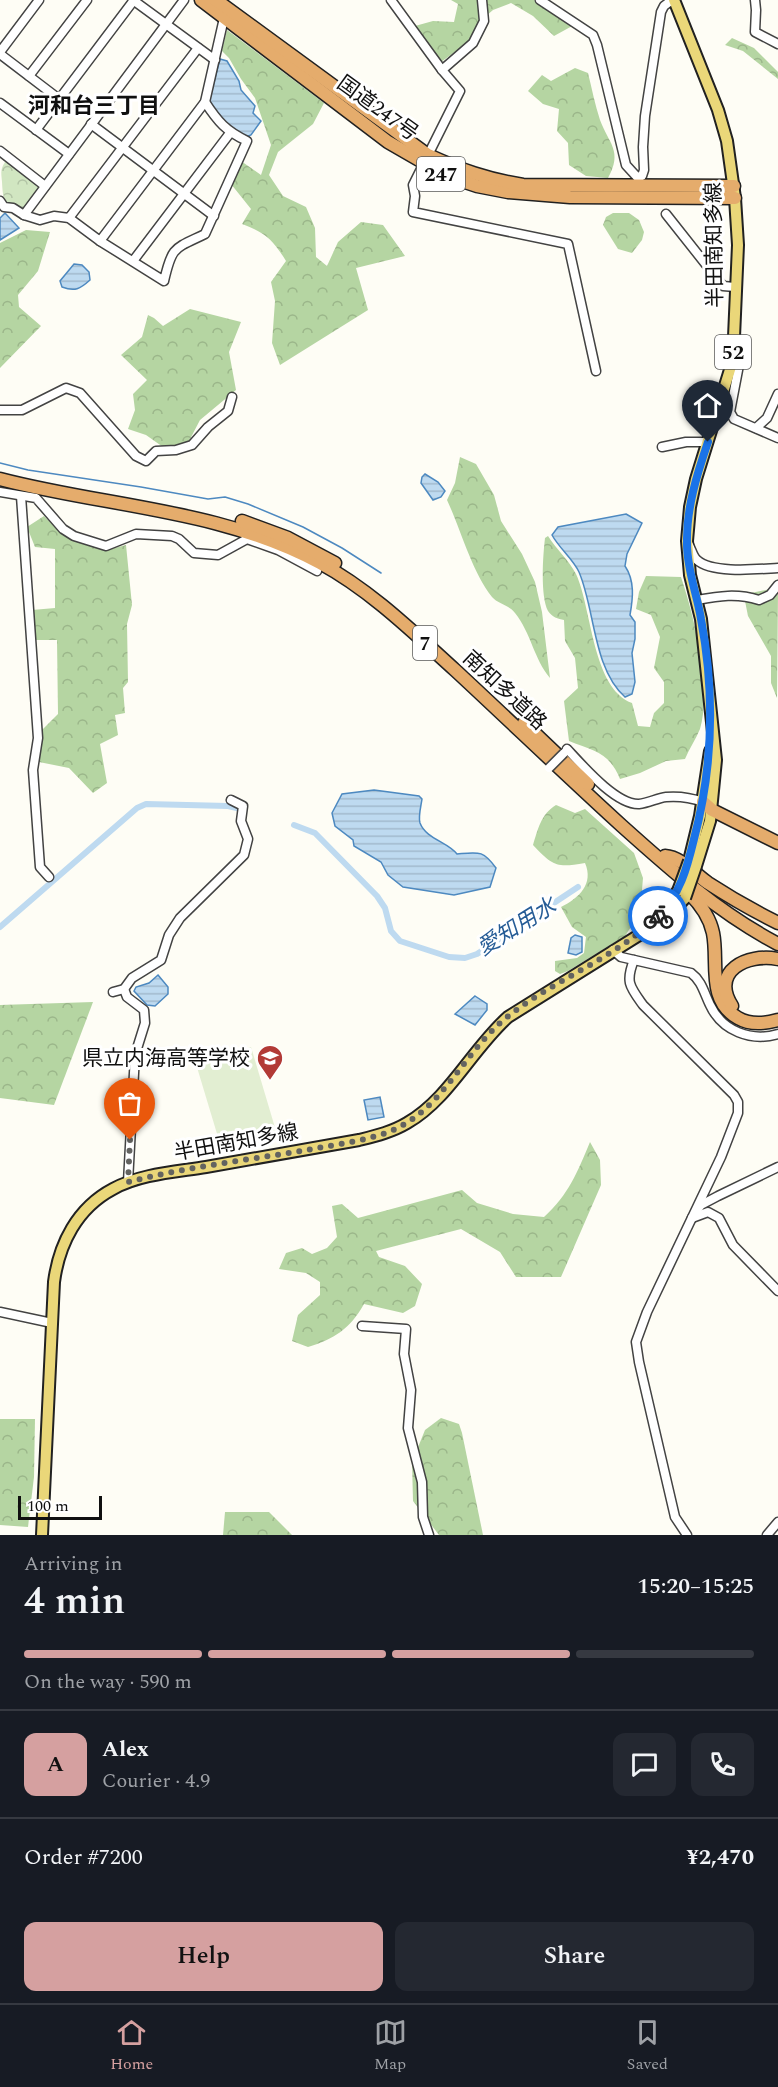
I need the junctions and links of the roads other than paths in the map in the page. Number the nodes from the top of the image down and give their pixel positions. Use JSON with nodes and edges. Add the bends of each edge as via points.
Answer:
{"nodes":[{"id":1,"x":39,"y":0,"type":"edge"},
{"id":2,"x":87,"y":0,"type":"edge"},
{"id":3,"x":134,"y":0,"type":"edge"},
{"id":4,"x":184,"y":0,"type":"edge"},
{"id":5,"x":201,"y":0,"type":"edge"},
{"id":6,"x":391,"y":0,"type":"edge"},
{"id":7,"x":482,"y":0,"type":"edge"},
{"id":8,"x":540,"y":0,"type":"edge"},
{"id":9,"x":673,"y":0,"type":"edge"},
{"id":10,"x":755,"y":0,"type":"edge"},
{"id":11,"x":219,"y":1,"type":"edge"},
{"id":12,"x":224,"y":18,"type":"junction"},
{"id":13,"x":166,"y":24,"type":"junction"},
{"id":14,"x":778,"y":44,"type":"edge"},
{"id":15,"x":198,"y":48,"type":"junction"},
{"id":16,"x":0,"y":53,"type":"edge"},
{"id":17,"x":215,"y":60,"type":"junction"},
{"id":18,"x":442,"y":70,"type":"junction"},
{"id":19,"x":29,"y":76,"type":"junction"},
{"id":20,"x":59,"y":99,"type":"junction"},
{"id":21,"x":205,"y":102,"type":"junction"},
{"id":22,"x":0,"y":103,"type":"edge"},
{"id":23,"x":91,"y":124,"type":"junction"},
{"id":24,"x":36,"y":130,"type":"junction"},
{"id":25,"x":230,"y":133,"type":"junction"},
{"id":26,"x":123,"y":148,"type":"junction"},
{"id":27,"x":0,"y":151,"type":"edge"},
{"id":28,"x":69,"y":154,"type":"junction"},
{"id":29,"x":425,"y":159,"type":"junction"},
{"id":30,"x":153,"y":171,"type":"junction"},
{"id":31,"x":45,"y":186,"type":"junction"},
{"id":32,"x":734,"y":192,"type":"junction"},
{"id":33,"x":184,"y":194,"type":"junction"},
{"id":34,"x":0,"y":201,"type":"edge"},
{"id":35,"x":24,"y":214,"type":"junction"},
{"id":36,"x":666,"y":214,"type":"dead end"},
{"id":37,"x":214,"y":216,"type":"junction"},
{"id":38,"x":69,"y":218,"type":"junction"},
{"id":39,"x":100,"y":241,"type":"junction"},
{"id":40,"x":133,"y":261,"type":"junction"},
{"id":41,"x":735,"y":287,"type":"junction"},
{"id":42,"x":733,"y":360,"type":"junction"},
{"id":43,"x":596,"y":371,"type":"dead end"},
{"id":44,"x":778,"y":394,"type":"edge"},
{"id":45,"x":232,"y":397,"type":"dead end"},
{"id":46,"x":0,"y":410,"type":"edge"},
{"id":47,"x":756,"y":428,"type":"junction"},
{"id":48,"x":778,"y":438,"type":"edge"},
{"id":49,"x":708,"y":442,"type":"junction"},
{"id":50,"x":662,"y":447,"type":"dead end"},
{"id":51,"x":0,"y":471,"type":"edge"},
{"id":52,"x":0,"y":479,"type":"edge"},
{"id":53,"x":0,"y":492,"type":"edge"},
{"id":54,"x":21,"y":496,"type":"junction"},
{"id":55,"x":687,"y":542,"type":"junction"},
{"id":56,"x":778,"y":568,"type":"edge"},
{"id":57,"x":317,"y":571,"type":"dead end"},
{"id":58,"x":778,"y":585,"type":"edge"},
{"id":59,"x":697,"y":600,"type":"junction"},
{"id":60,"x":549,"y":768,"type":"dead end"},
{"id":61,"x":231,"y":800,"type":"dead end"},
{"id":62,"x":709,"y":805,"type":"junction"},
{"id":63,"x":611,"y":816,"type":"junction"},
{"id":64,"x":778,"y":837,"type":"edge"},
{"id":65,"x":778,"y":843,"type":"edge"},
{"id":66,"x":665,"y":856,"type":"junction"},
{"id":67,"x":49,"y":877,"type":"dead end"},
{"id":68,"x":778,"y":922,"type":"edge"},
{"id":69,"x":778,"y":935,"type":"edge"},
{"id":70,"x":778,"y":944,"type":"edge"},
{"id":71,"x":613,"y":950,"type":"junction"},
{"id":72,"x":778,"y":959,"type":"edge"},
{"id":73,"x":634,"y":960,"type":"junction"},
{"id":74,"x":124,"y":989,"type":"junction"},
{"id":75,"x":113,"y":992,"type":"dead end"},
{"id":76,"x":778,"y":1015,"type":"edge"},
{"id":77,"x":778,"y":1020,"type":"edge"},
{"id":78,"x":778,"y":1034,"type":"edge"},
{"id":79,"x":778,"y":1167,"type":"edge"},
{"id":80,"x":128,"y":1182,"type":"junction"},
{"id":81,"x":693,"y":1215,"type":"junction"},
{"id":82,"x":778,"y":1291,"type":"edge"},
{"id":83,"x":0,"y":1312,"type":"edge"},
{"id":84,"x":52,"y":1323,"type":"junction"},
{"id":85,"x":362,"y":1326,"type":"dead end"},
{"id":86,"x":778,"y":1522,"type":"edge"},
{"id":87,"x":42,"y":1535,"type":"edge"},
{"id":88,"x":429,"y":1535,"type":"edge"},
{"id":89,"x":687,"y":1535,"type":"edge"},
{"id":90,"x":767,"y":1535,"type":"edge"}],
"edges":[{"from":1,"to":16,"type":"street"},
{"from":2,"to":19,"type":"street"},
{"from":3,"to":13,"type":"street"},
{"from":3,"to":20,"type":"street"},
{"from":4,"to":13,"type":"street"},
{"from":5,"to":12,"type":"highway","name":"国道247号","number":"247"},
{"from":6,"to":18,"type":"street"},
{"from":7,"to":18,"type":"street","via":[[484,21],[473,43]]},
{"from":8,"to":9,"type":"street","via":[[593,35],[626,165],[637,177],[644,170],[645,116],[661,12]]},
{"from":9,"to":32,"type":"main road","name":"半田南知多線","number":"52","via":[[718,110]]},
{"from":10,"to":14,"type":"street","via":[[755,32]]},
{"from":11,"to":29,"type":"highway","name":"国道247号","number":"247"},
{"from":12,"to":17,"type":"street"},
{"from":12,"to":29,"type":"highway","name":"国道247号","number":"247","via":[[388,142]]},
{"from":13,"to":15,"type":"street"},
{"from":13,"to":23,"type":"street"},
{"from":15,"to":17,"type":"street"},
{"from":15,"to":26,"type":"street"},
{"from":16,"to":19,"type":"street"},
{"from":17,"to":21,"type":"street"},
{"from":18,"to":29,"type":"street","via":[[460,91]]},
{"from":19,"to":20,"type":"street"},
{"from":20,"to":24,"type":"street"},
{"from":21,"to":25,"type":"street"},
{"from":21,"to":30,"type":"street"},
{"from":22,"to":24,"type":"street"},
{"from":23,"to":26,"type":"street"},
{"from":23,"to":28,"type":"street"},
{"from":24,"to":28,"type":"street"},
{"from":25,"to":33,"type":"street"},
{"from":25,"to":37,"type":"street","via":[[247,141]]},
{"from":26,"to":30,"type":"street"},
{"from":26,"to":38,"type":"street"},
{"from":27,"to":31,"type":"street"},
{"from":28,"to":31,"type":"street"},
{"from":29,"to":32,"type":"highway","name":"国道247号","number":"247","via":[[447,176],[508,192],[570,197]]},
{"from":29,"to":43,"type":"street","via":[[413,185],[413,212],[568,244]]},
{"from":30,"to":33,"type":"street"},
{"from":30,"to":39,"type":"street"},
{"from":31,"to":35,"type":"street"},
{"from":32,"to":41,"type":"main road","name":"半田南知多線","number":"52","via":[[738,245]]},
{"from":33,"to":37,"type":"street"},
{"from":33,"to":40,"type":"street"},
{"from":34,"to":35,"type":"street","via":[[4,207]]},
{"from":35,"to":38,"type":"street","via":[[40,220],[54,216]]},
{"from":36,"to":41,"type":"street","via":[[723,286]]},
{"from":37,"to":40,"type":"street","via":[[206,234],[177,247],[170,255],[164,280]]},
{"from":38,"to":39,"type":"street"},
{"from":39,"to":40,"type":"street"},
{"from":41,"to":42,"type":"main road","name":"半田南知多線","number":"52"},
{"from":42,"to":47,"type":"street","via":[[739,365],[730,412],[734,419]]},
{"from":42,"to":49,"type":"main road","name":"半田南知多線","number":"52"},
{"from":44,"to":47,"type":"street","via":[[767,418]]},
{"from":45,"to":46,"type":"street","via":[[228,411],[192,445],[156,452],[146,461],[136,456],[80,393],[66,388],[22,410]]},
{"from":47,"to":48,"type":"street"},
{"from":49,"to":50,"type":"street"},
{"from":49,"to":55,"type":"main road","name":"半田南知多線","number":"52","via":[[692,498]]},
{"from":51,"to":66,"type":"highway","name":"南知多道路","number":"7","via":[[226,517],[318,552],[399,609]]},
{"from":52,"to":63,"type":"highway","name":"南知多道路","number":"7","via":[[219,523],[318,562],[366,592],[411,629]]},
{"from":53,"to":54,"type":"street"},
{"from":54,"to":57,"type":"street","via":[[36,498],[74,536],[106,546],[136,534],[172,536],[194,553],[218,555],[247,539]]},
{"from":54,"to":67,"type":"street","via":[[38,738],[33,770],[40,867]]},
{"from":55,"to":56,"type":"street","via":[[698,560],[712,567]]},
{"from":55,"to":59,"type":"main road","name":"半田南知多線","number":"52"},
{"from":58,"to":59,"type":"street","via":[[759,600],[728,594]]},
{"from":59,"to":62,"type":"main road","name":"半田南知多線","number":"52","via":[[711,706]]},
{"from":60,"to":62,"type":"street","bridge":true,"via":[[565,751],[626,800],[638,804],[668,797],[695,799]]},
{"from":61,"to":74,"type":"street","via":[[243,806],[241,821],[248,839],[244,855],[180,918],[169,935],[161,960],[132,978]]},
{"from":62,"to":64,"type":"highway"},
{"from":62,"to":65,"type":"highway"},
{"from":62,"to":71,"type":"main road","name":"半田南知多線","number":"52","bridge":true,"via":[[710,820],[682,895],[668,917]]},
{"from":63,"to":70,"type":"highway","name":"南知多道路","number":"7","via":[[695,891]]},
{"from":63,"to":77,"type":"highway","via":[[613,824],[698,901],[704,911],[712,930],[717,989],[726,1008],[748,1022]]},
{"from":66,"to":68,"type":"highway","via":[[673,857],[752,910]]},
{"from":66,"to":69,"type":"highway","name":"南知多道路","number":"7","via":[[713,895]]},
{"from":71,"to":73,"type":"street"},
{"from":71,"to":80,"type":"main road","name":"半田南知多線","number":"52","via":[[508,1017],[487,1036],[433,1102],[399,1127],[359,1140]]},
{"from":72,"to":76,"type":"highway","via":[[740,962],[726,984],[728,999],[737,1011],[753,1018]]},
{"from":73,"to":78,"type":"street","via":[[694,975],[714,1012],[735,1031],[757,1037]]},
{"from":73,"to":81,"type":"street","via":[[628,975],[632,990],[738,1102],[738,1113],[721,1157]]},
{"from":74,"to":75,"type":"street"},
{"from":74,"to":80,"type":"street","via":[[127,997],[144,1010],[145,1023],[135,1055]]},
{"from":79,"to":81,"type":"street","via":[[717,1196]]},
{"from":80,"to":84,"type":"main road","name":"半田南知多線","number":"52","via":[[94,1202],[66,1237],[56,1264]]},
{"from":81,"to":82,"type":"street","via":[[708,1212],[719,1218],[733,1245]]},
{"from":81,"to":89,"type":"street","via":[[636,1342],[675,1517]]},
{"from":83,"to":84,"type":"street"},
{"from":84,"to":87,"type":"main road","name":"半田南知多線","number":"52"},
{"from":85,"to":88,"type":"street","via":[[406,1329],[404,1354],[411,1390],[408,1428],[422,1482],[423,1516]]},
{"from":86,"to":90,"type":"street"}]}
